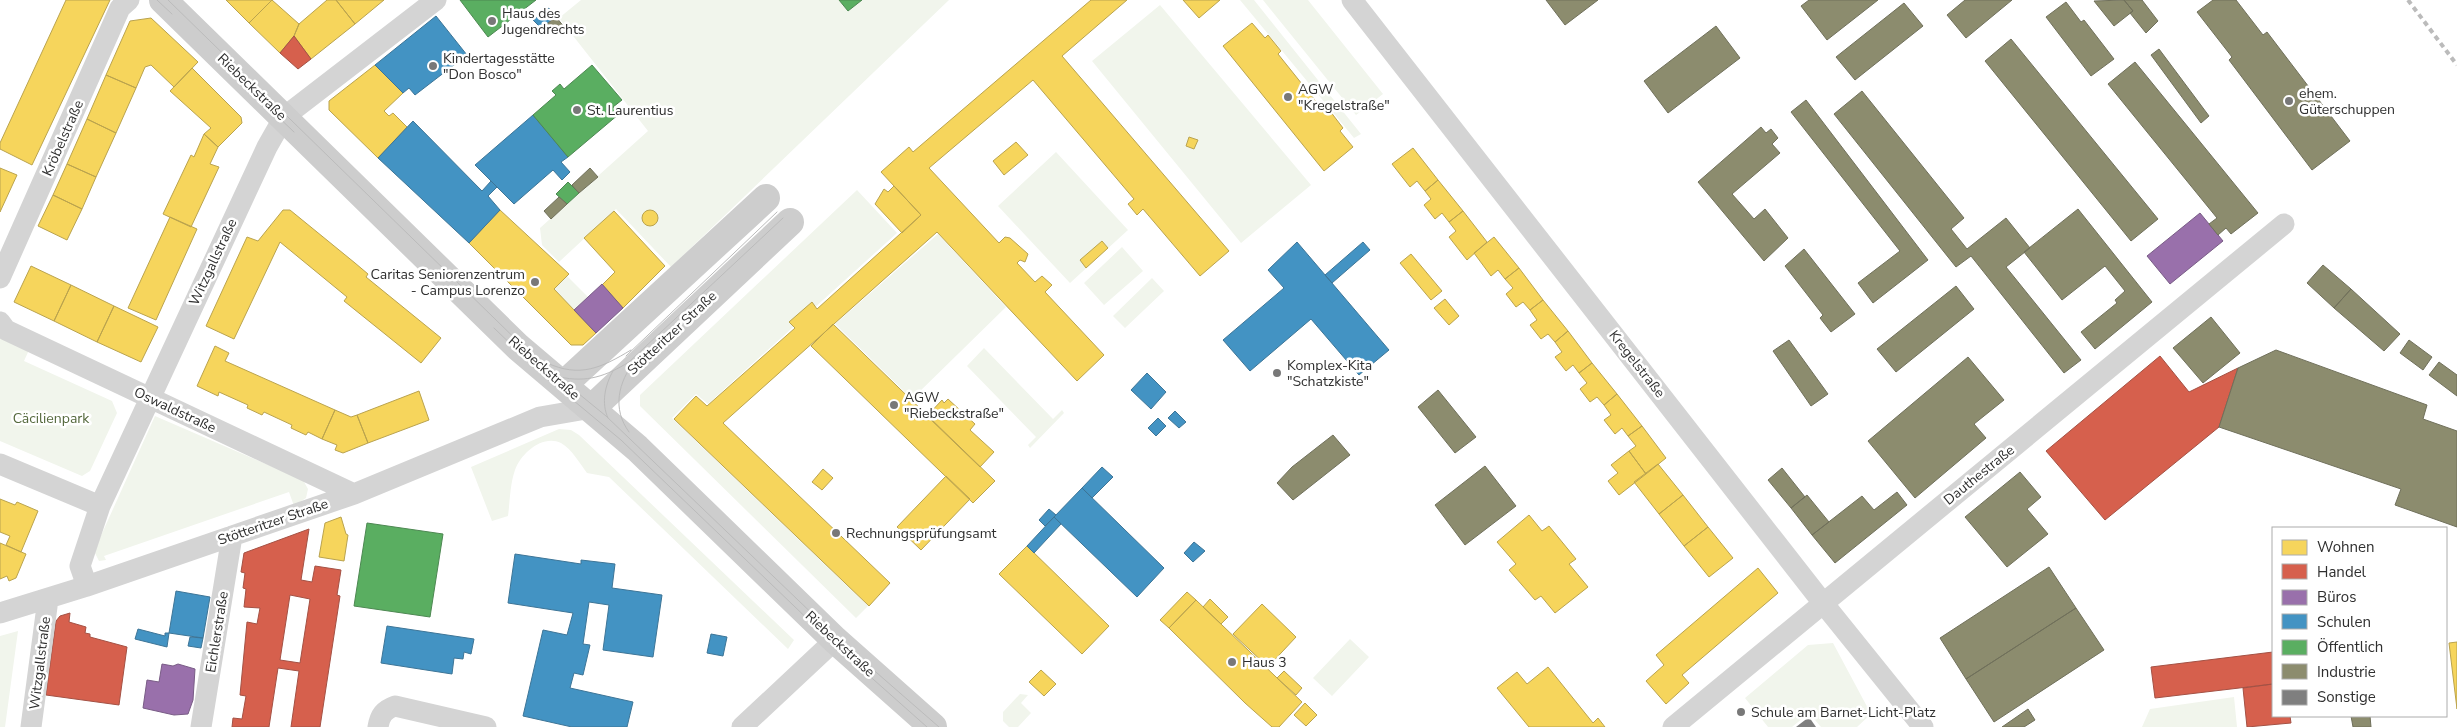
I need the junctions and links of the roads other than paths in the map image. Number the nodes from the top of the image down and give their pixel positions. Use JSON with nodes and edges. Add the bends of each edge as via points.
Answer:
{"nodes":[{"id":1,"x":129,"y":0,"type":"edge"},
{"id":2,"x":163,"y":0,"type":"edge"},
{"id":3,"x":436,"y":0,"type":"edge"},
{"id":4,"x":1352,"y":0,"type":"edge"},
{"id":5,"x":284,"y":117,"type":"junction"},
{"id":6,"x":766,"y":198,"type":"dead end"},
{"id":7,"x":790,"y":222,"type":"dead end"},
{"id":8,"x":2284,"y":224,"type":"dead end"},
{"id":9,"x":0,"y":278,"type":"edge"},
{"id":10,"x":0,"y":322,"type":"edge"},
{"id":11,"x":563,"y":385,"type":"junction"},
{"id":12,"x":150,"y":398,"type":"junction"},
{"id":13,"x":592,"y":408,"type":"junction"},
{"id":14,"x":540,"y":416,"type":"junction"},
{"id":15,"x":0,"y":464,"type":"edge"},
{"id":16,"x":354,"y":494,"type":"junction"},
{"id":17,"x":100,"y":506,"type":"junction"},
{"id":18,"x":232,"y":536,"type":"junction"},
{"id":19,"x":87,"y":586,"type":"junction"},
{"id":20,"x":48,"y":599,"type":"junction"},
{"id":21,"x":1823,"y":603,"type":"junction"},
{"id":22,"x":0,"y":613,"type":"edge"},
{"id":23,"x":835,"y":640,"type":"junction"},
{"id":24,"x":31,"y":727,"type":"edge"},
{"id":25,"x":202,"y":727,"type":"edge"},
{"id":26,"x":378,"y":727,"type":"edge"},
{"id":27,"x":486,"y":727,"type":"edge"},
{"id":28,"x":742,"y":727,"type":"edge"},
{"id":29,"x":933,"y":727,"type":"edge"},
{"id":30,"x":1673,"y":727,"type":"edge"},
{"id":31,"x":1923,"y":727,"type":"edge"}],
"edges":[{"from":1,"to":9,"type":"street","name":"Kröbelstraße","via":[[120,8]]},
{"from":2,"to":5,"type":"main road","name":"Riebeckstraße"},
{"from":3,"to":5,"type":"street","name":"Witzgallstraße"},
{"from":4,"to":21,"type":"street","name":"Kregelstraße"},
{"from":5,"to":11,"type":"main road","name":"Riebeckstraße","via":[[507,336]]},
{"from":5,"to":12,"type":"street","name":"Witzgallstraße"},
{"from":6,"to":11,"type":"main road"},
{"from":7,"to":13,"type":"main road","name":"Stötteritzer Straße"},
{"from":8,"to":21,"type":"street","name":"Dauthestraße"},
{"from":10,"to":12,"type":"street","name":"Oswaldstraße","via":[[6,330]]},
{"from":11,"to":13,"type":"main road","name":"Riebeckstraße"},
{"from":11,"to":14,"type":"street"},
{"from":12,"to":16,"type":"street","name":"Oswaldstraße"},
{"from":12,"to":17,"type":"street","name":"Witzgallstraße"},
{"from":13,"to":14,"type":"street","name":"Stötteritzer Straße"},
{"from":13,"to":23,"type":"main road","name":"Riebeckstraße"},
{"from":14,"to":16,"type":"street","name":"Stötteritzer Straße"},
{"from":15,"to":17,"type":"street"},
{"from":16,"to":18,"type":"street","name":"Stötteritzer Straße"},
{"from":17,"to":19,"type":"street","name":"Witzgallstraße","via":[[80,566]]},
{"from":18,"to":19,"type":"street","name":"Stötteritzer Straße"},
{"from":18,"to":25,"type":"street","name":"Eichlerstraße"},
{"from":19,"to":20,"type":"street","name":"Stötteritzer Straße"},
{"from":20,"to":22,"type":"street","name":"Stötteritzer Straße"},
{"from":20,"to":24,"type":"street","name":"Witzgallstraße"},
{"from":21,"to":30,"type":"street","name":"Dauthestraße"},
{"from":21,"to":31,"type":"street","name":"Kregelstraße"},
{"from":23,"to":28,"type":"street"},
{"from":23,"to":29,"type":"main road","name":"Riebeckstraße"},
{"from":26,"to":27,"type":"street","via":[[379,717],[388,708],[402,707]]}]}
